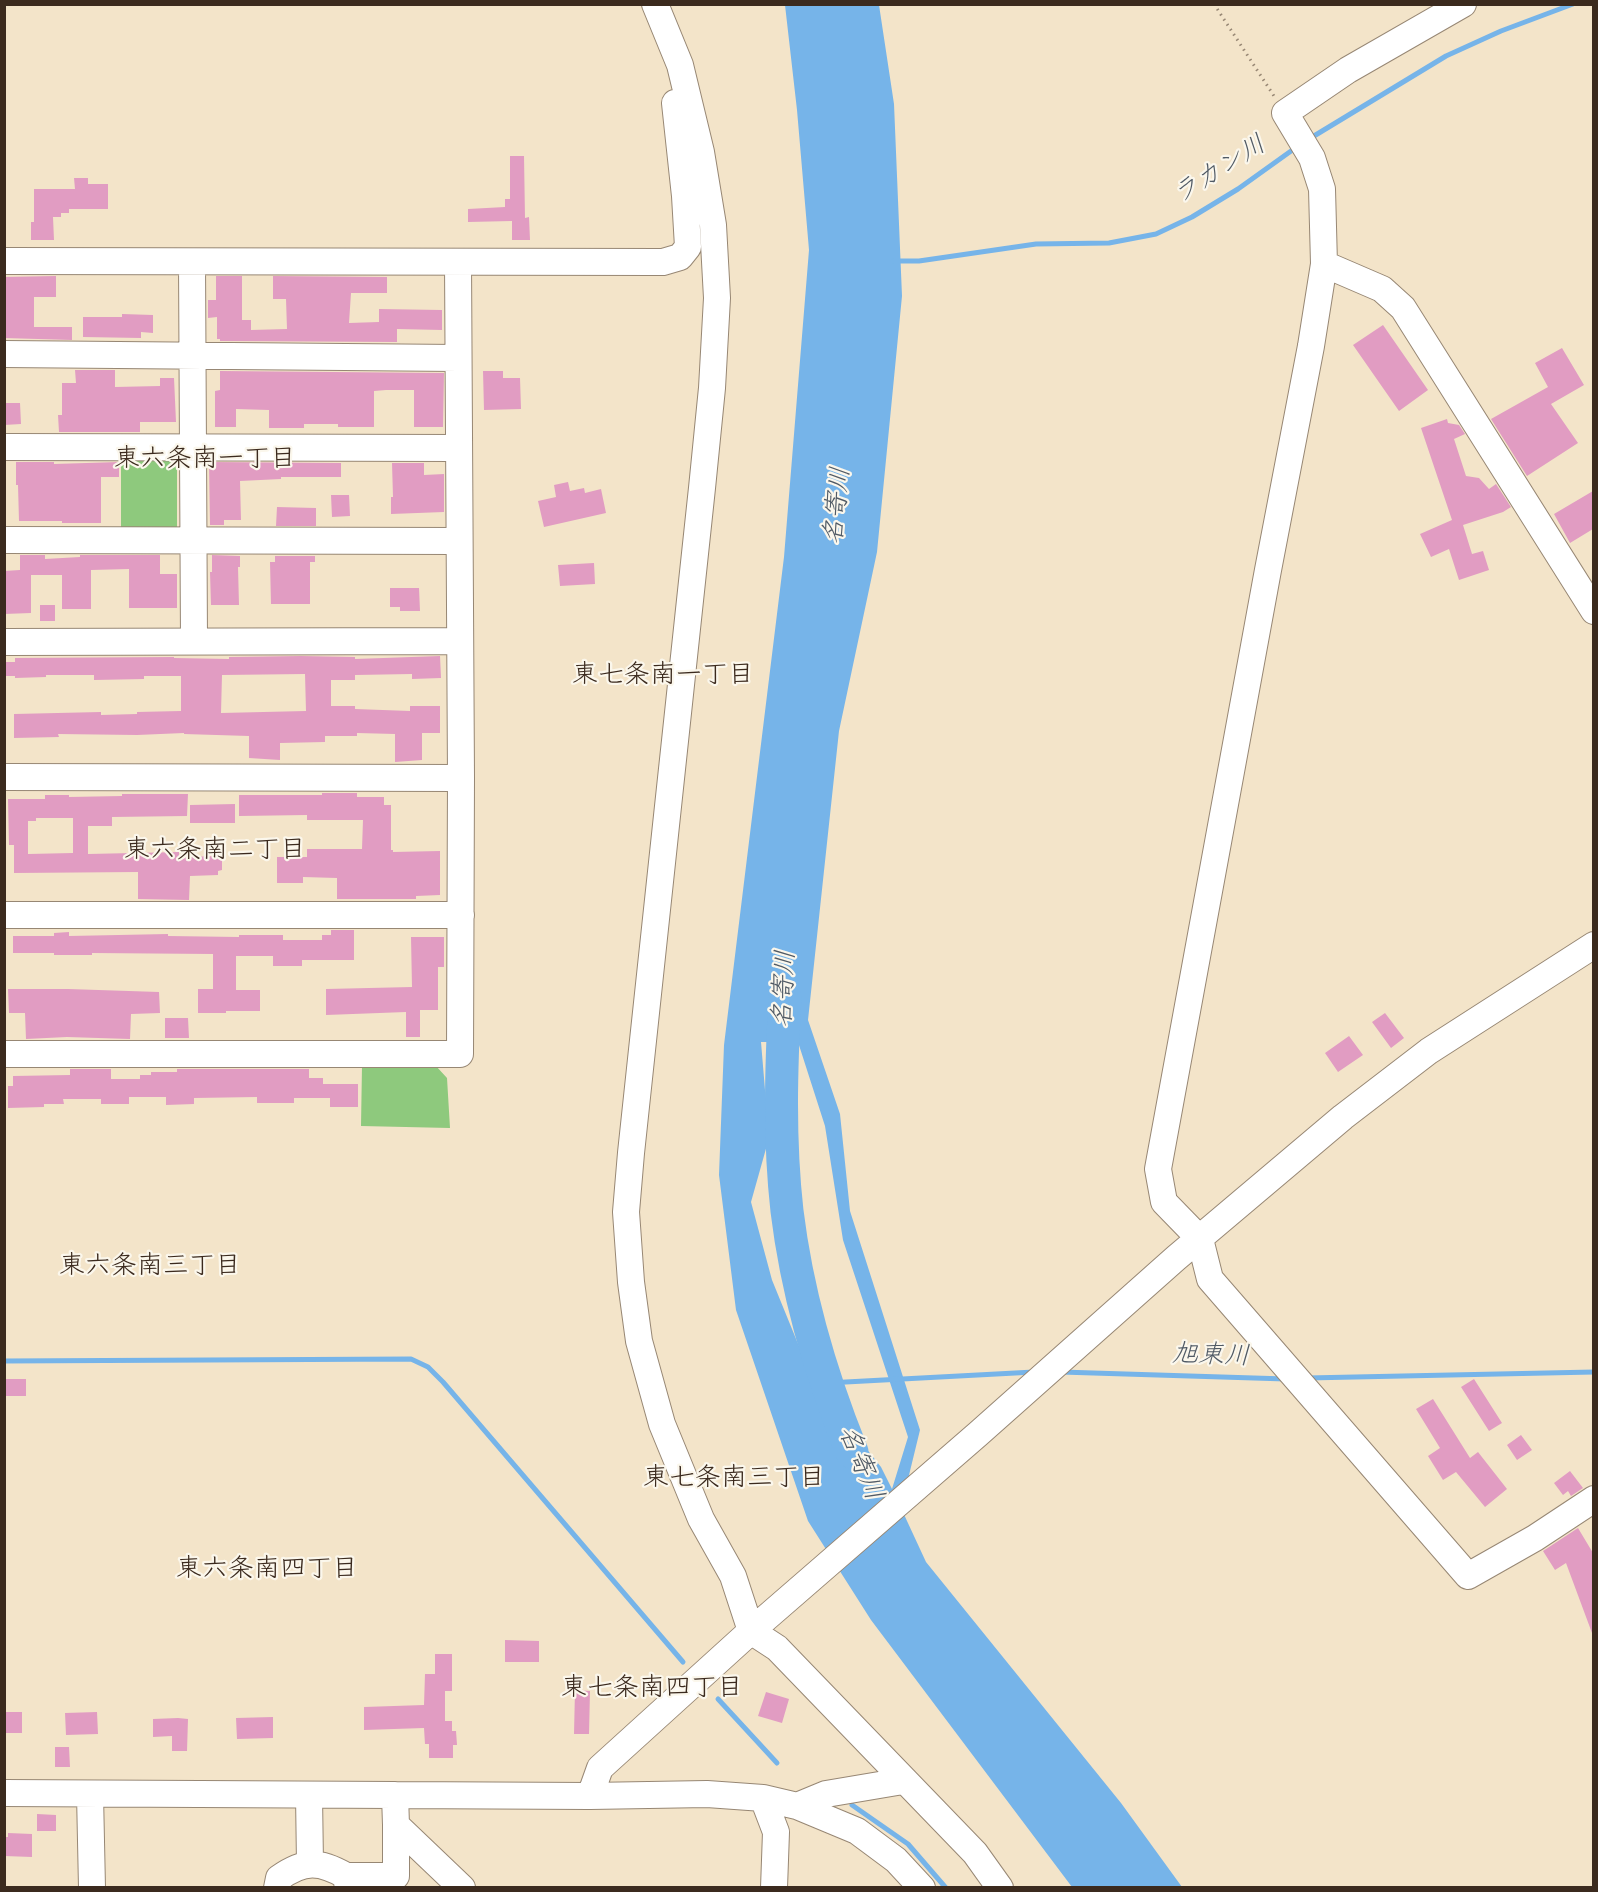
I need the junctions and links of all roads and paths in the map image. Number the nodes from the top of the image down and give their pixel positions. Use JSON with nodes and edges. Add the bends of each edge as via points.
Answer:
{"nodes":[{"id":1,"x":655,"y":4,"type":"edge"},
{"id":2,"x":674,"y":4,"type":"edge"},
{"id":3,"x":1214,"y":4,"type":"edge"},
{"id":4,"x":1463,"y":4,"type":"edge"},
{"id":5,"x":680,"y":65,"type":"junction"},
{"id":6,"x":1291,"y":124,"type":"junction"},
{"id":7,"x":4,"y":261,"type":"edge"},
{"id":8,"x":192,"y":261,"type":"junction"},
{"id":9,"x":458,"y":262,"type":"junction"},
{"id":10,"x":1324,"y":264,"type":"junction"},
{"id":11,"x":4,"y":354,"type":"edge"},
{"id":12,"x":192,"y":356,"type":"junction"},
{"id":13,"x":458,"y":358,"type":"junction"},
{"id":14,"x":4,"y":447,"type":"edge"},
{"id":15,"x":193,"y":447,"type":"junction"},
{"id":16,"x":458,"y":448,"type":"junction"},
{"id":17,"x":4,"y":540,"type":"edge"},
{"id":18,"x":194,"y":541,"type":"junction"},
{"id":19,"x":459,"y":541,"type":"junction"},
{"id":20,"x":1593,"y":611,"type":"edge"},
{"id":21,"x":194,"y":640,"type":"junction"},
{"id":22,"x":459,"y":641,"type":"junction"},
{"id":23,"x":4,"y":642,"type":"edge"},
{"id":24,"x":4,"y":777,"type":"edge"},
{"id":25,"x":461,"y":778,"type":"junction"},
{"id":26,"x":4,"y":915,"type":"edge"},
{"id":27,"x":461,"y":915,"type":"junction"},
{"id":28,"x":1593,"y":945,"type":"edge"},
{"id":29,"x":4,"y":1054,"type":"edge"},
{"id":30,"x":1200,"y":1239,"type":"junction"},
{"id":31,"x":1593,"y":1499,"type":"edge"},
{"id":32,"x":751,"y":1631,"type":"junction"},
{"id":33,"x":903,"y":1781,"type":"junction"},
{"id":34,"x":4,"y":1793,"type":"edge"},
{"id":35,"x":90,"y":1794,"type":"junction"},
{"id":36,"x":309,"y":1795,"type":"junction"},
{"id":37,"x":395,"y":1795,"type":"junction"},
{"id":38,"x":590,"y":1796,"type":"junction"},
{"id":39,"x":763,"y":1798,"type":"junction"},
{"id":40,"x":798,"y":1806,"type":"junction"},
{"id":41,"x":396,"y":1825,"type":"junction"},
{"id":42,"x":310,"y":1864,"type":"junction"},
{"id":43,"x":347,"y":1882,"type":"edge"},
{"id":44,"x":92,"y":1887,"type":"edge"},
{"id":45,"x":277,"y":1887,"type":"edge"},
{"id":46,"x":462,"y":1887,"type":"edge"},
{"id":47,"x":774,"y":1887,"type":"edge"},
{"id":48,"x":922,"y":1887,"type":"edge"},
{"id":49,"x":1000,"y":1887,"type":"edge"}],
"edges":[{"from":1,"to":5,"type":"street"},
{"from":2,"to":5,"type":"street","via":[[688,50]]},
{"from":3,"to":6,"type":"path"},
{"from":4,"to":6,"type":"street","via":[[1348,70]]},
{"from":5,"to":9,"type":"street","via":[[672,80],[688,247],[680,257],[663,262]]},
{"from":5,"to":32,"type":"street","via":[[713,225],[717,298],[712,388],[626,1212],[639,1341],[662,1424],[701,1519],[733,1576]]},
{"from":6,"to":10,"type":"street","via":[[1312,158],[1322,189]]},
{"from":7,"to":8,"type":"street"},
{"from":8,"to":9,"type":"street"},
{"from":8,"to":12,"type":"street"},
{"from":9,"to":13,"type":"street"},
{"from":10,"to":20,"type":"street","via":[[1382,289],[1403,308]]},
{"from":10,"to":30,"type":"street","via":[[1158,1169],[1164,1202]]},
{"from":11,"to":12,"type":"street"},
{"from":12,"to":13,"type":"street"},
{"from":12,"to":15,"type":"street"},
{"from":13,"to":16,"type":"street"},
{"from":14,"to":15,"type":"street"},
{"from":15,"to":16,"type":"street"},
{"from":15,"to":18,"type":"street"},
{"from":16,"to":19,"type":"street"},
{"from":17,"to":18,"type":"street"},
{"from":18,"to":19,"type":"street"},
{"from":18,"to":21,"type":"street"},
{"from":19,"to":22,"type":"street"},
{"from":21,"to":22,"type":"street"},
{"from":21,"to":23,"type":"street"},
{"from":22,"to":25,"type":"street"},
{"from":24,"to":25,"type":"street"},
{"from":25,"to":27,"type":"street"},
{"from":26,"to":27,"type":"street"},
{"from":27,"to":29,"type":"street","via":[[460,1054]]},
{"from":28,"to":30,"type":"street","via":[[1429,1052],[1343,1117]]},
{"from":30,"to":31,"type":"street","via":[[1210,1279],[1468,1576]]},
{"from":30,"to":32,"type":"street"},
{"from":32,"to":33,"type":"street","via":[[777,1648]]},
{"from":32,"to":38,"type":"street","via":[[600,1768]]},
{"from":33,"to":40,"type":"street","via":[[826,1794]]},
{"from":33,"to":49,"type":"street","via":[[975,1853]]},
{"from":34,"to":35,"type":"street"},
{"from":35,"to":36,"type":"street"},
{"from":35,"to":44,"type":"street"},
{"from":36,"to":37,"type":"street"},
{"from":36,"to":42,"type":"street"},
{"from":37,"to":38,"type":"street"},
{"from":37,"to":41,"type":"street"},
{"from":38,"to":39,"type":"street","via":[[707,1794]]},
{"from":39,"to":40,"type":"street"},
{"from":39,"to":47,"type":"street","via":[[776,1832]]},
{"from":40,"to":48,"type":"street","via":[[857,1831],[896,1860]]},
{"from":41,"to":43,"type":"street","via":[[396,1876]]},
{"from":41,"to":46,"type":"street"},
{"from":42,"to":43,"type":"street","via":[[332,1868]]},
{"from":42,"to":45,"type":"street","via":[[279,1878]]}]}
